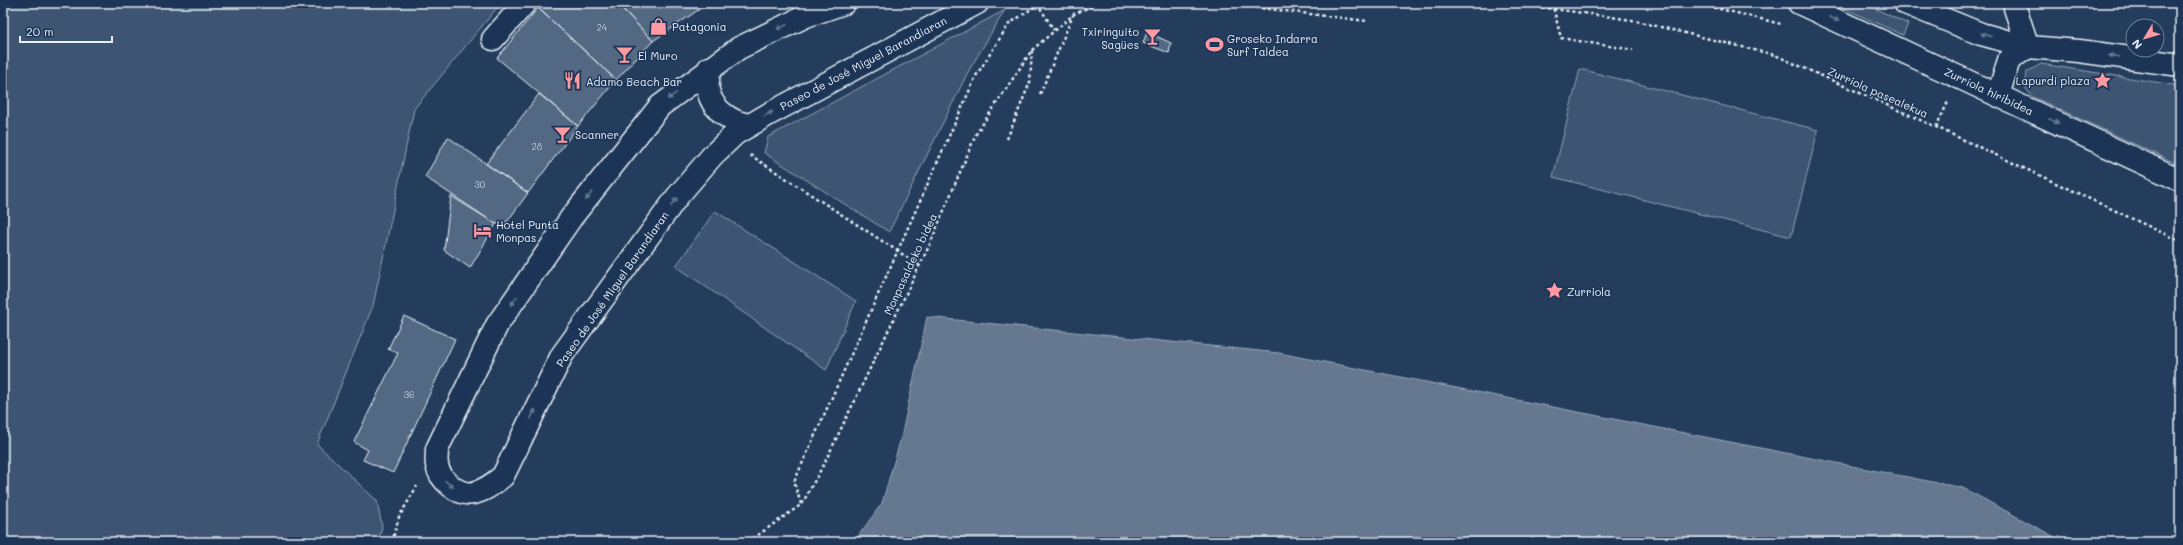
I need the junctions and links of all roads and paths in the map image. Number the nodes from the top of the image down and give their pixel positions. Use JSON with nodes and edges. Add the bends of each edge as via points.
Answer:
{"nodes":[{"id":1,"x":525,"y":3,"type":"edge"},
{"id":2,"x":844,"y":3,"type":"edge"},
{"id":3,"x":977,"y":3,"type":"edge"},
{"id":4,"x":1098,"y":3,"type":"edge"},
{"id":5,"x":1220,"y":3,"type":"edge"},
{"id":6,"x":1512,"y":3,"type":"edge"},
{"id":7,"x":1552,"y":3,"type":"edge"},
{"id":8,"x":1799,"y":3,"type":"edge"},
{"id":9,"x":1905,"y":3,"type":"edge"},
{"id":10,"x":2016,"y":3,"type":"edge"},
{"id":11,"x":1038,"y":4,"type":"edge"},
{"id":12,"x":1553,"y":7,"type":"junction"},
{"id":13,"x":804,"y":10,"type":"edge"},
{"id":14,"x":1074,"y":14,"type":"junction"},
{"id":15,"x":1367,"y":21,"type":"dead end"},
{"id":16,"x":1054,"y":30,"type":"junction"},
{"id":17,"x":493,"y":39,"type":"dead end"},
{"id":18,"x":2028,"y":47,"type":"junction"},
{"id":19,"x":1032,"y":50,"type":"junction"},
{"id":20,"x":1633,"y":50,"type":"dead end"},
{"id":21,"x":2180,"y":65,"type":"edge"},
{"id":22,"x":709,"y":68,"type":"junction"},
{"id":23,"x":1040,"y":94,"type":"dead end"},
{"id":24,"x":1998,"y":95,"type":"junction"},
{"id":25,"x":1950,"y":98,"type":"dead end"},
{"id":26,"x":750,"y":125,"type":"junction"},
{"id":27,"x":1936,"y":127,"type":"junction"},
{"id":28,"x":1007,"y":139,"type":"dead end"},
{"id":29,"x":728,"y":141,"type":"junction"},
{"id":30,"x":2180,"y":180,"type":"edge"},
{"id":31,"x":2180,"y":242,"type":"edge"},
{"id":32,"x":898,"y":252,"type":"junction"},
{"id":33,"x":919,"y":265,"type":"junction"},
{"id":34,"x":437,"y":449,"type":"junction"},
{"id":35,"x":802,"y":504,"type":"junction"},
{"id":36,"x":392,"y":542,"type":"edge"},
{"id":37,"x":748,"y":542,"type":"edge"}],
"edges":[{"from":1,"to":17,"type":"street"},
{"from":2,"to":13,"type":"street"},
{"from":26,"to":3,"type":"street","name":"Paseo de José Miguel Barandiaran","one_way":true},
{"from":4,"to":14,"type":"path","name":"Monpasaldeko bidea"},
{"from":5,"to":15,"type":"path"},
{"from":6,"to":12,"type":"path"},
{"from":7,"to":12,"type":"path"},
{"from":8,"to":24,"type":"street","name":"Zurriola hiribidea","one_way":true},
{"from":18,"to":9,"type":"street","one_way":true,"via":[[1981,34]]},
{"from":10,"to":18,"type":"street","via":[[2015,8]]},
{"from":11,"to":16,"type":"path"},
{"from":11,"to":32,"type":"path","via":[[1009,24],[976,76]]},
{"from":12,"to":20,"type":"path","via":[[1561,38]]},
{"from":12,"to":27,"type":"path","name":"Zurriola pasealekua","via":[[1632,20],[1775,54]]},
{"from":13,"to":22,"type":"street","one_way":true},
{"from":14,"to":16,"type":"path","name":"Monpasaldeko bidea"},
{"from":14,"to":23,"type":"path"},
{"from":16,"to":19,"type":"path","name":"Monpasaldeko bidea"},
{"from":21,"to":18,"type":"street","one_way":true,"via":[[2079,51]]},
{"from":18,"to":24,"type":"street","via":[[2009,60]]},
{"from":19,"to":28,"type":"path","via":[[1030,82]]},
{"from":19,"to":33,"type":"path","name":"Monpasaldeko bidea","via":[[976,134]]},
{"from":22,"to":26,"type":"street","via":[[708,90],[714,105],[739,124]]},
{"from":22,"to":34,"type":"street","one_way":true,"via":[[660,106],[572,218],[497,325]]},
{"from":24,"to":30,"type":"street","name":"Zurriola hiribidea","one_way":true},
{"from":25,"to":27,"type":"path"},
{"from":26,"to":29,"type":"street","name":"Paseo de José Miguel Barandiaran"},
{"from":27,"to":31,"type":"path","name":"Zurriola pasealekua"},
{"from":29,"to":32,"type":"path"},
{"from":34,"to":29,"type":"street","name":"Paseo de José Miguel Barandiaran","one_way":true,"via":[[437,465],[444,480],[458,491],[472,494],[489,487],[503,476],[562,355],[677,198]]},
{"from":32,"to":33,"type":"path"},
{"from":32,"to":35,"type":"path","via":[[794,482]]},
{"from":33,"to":35,"type":"path","name":"Monpasaldeko bidea","via":[[826,460]]},
{"from":34,"to":36,"type":"path","via":[[399,517]]},
{"from":35,"to":37,"type":"path","name":"Monpasaldeko bidea"}]}
